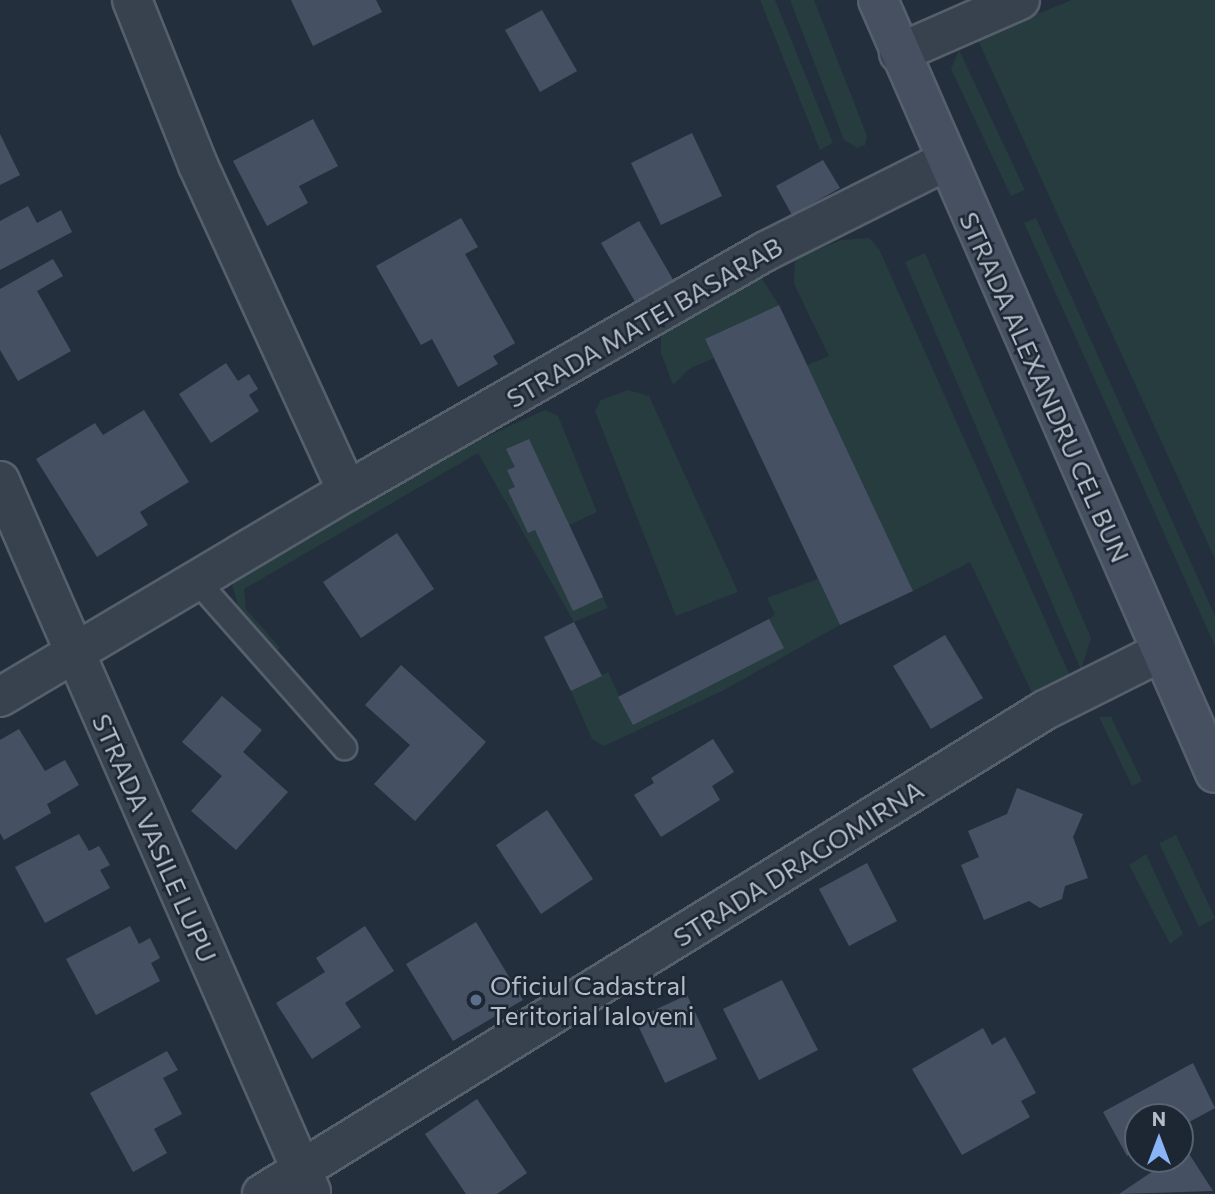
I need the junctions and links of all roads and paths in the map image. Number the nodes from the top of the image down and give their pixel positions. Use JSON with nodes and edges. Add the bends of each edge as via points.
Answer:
{"nodes":[{"id":1,"x":132,"y":0,"type":"edge"},
{"id":2,"x":878,"y":0,"type":"edge"},
{"id":3,"x":1020,"y":0,"type":"edge"},
{"id":4,"x":899,"y":53,"type":"junction"},
{"id":5,"x":946,"y":161,"type":"junction"},
{"id":6,"x":0,"y":481,"type":"edge"},
{"id":7,"x":346,"y":491,"type":"junction"},
{"id":8,"x":197,"y":581,"type":"junction"},
{"id":9,"x":1161,"y":652,"type":"junction"},
{"id":10,"x":74,"y":655,"type":"junction"},
{"id":11,"x":0,"y":697,"type":"edge"},
{"id":12,"x":344,"y":747,"type":"dead end"},
{"id":13,"x":1215,"y":773,"type":"edge"},
{"id":14,"x":307,"y":1182,"type":"edge"},
{"id":15,"x":262,"y":1194,"type":"edge"}],
"edges":[{"from":1,"to":7,"type":"street","via":[[198,165]]},
{"from":2,"to":4,"type":"main road","name":"STRADA ALEXANDRU CEL BUN"},
{"from":3,"to":4,"type":"street"},
{"from":4,"to":5,"type":"main road","name":"STRADA ALEXANDRU CEL BUN"},
{"from":5,"to":7,"type":"street","name":"STRADA MATEI BASARAB","via":[[766,251]]},
{"from":5,"to":9,"type":"main road","name":"STRADA ALEXANDRU CEL BUN"},
{"from":6,"to":10,"type":"street","name":"STRADA VASILE LUPU"},
{"from":7,"to":8,"type":"street","name":"STRADA MATEI BASARAB"},
{"from":8,"to":10,"type":"street","name":"STRADA MATEI BASARAB"},
{"from":8,"to":12,"type":"lane"},
{"from":9,"to":13,"type":"main road","name":"STRADA ALEXANDRU CEL BUN"},
{"from":9,"to":14,"type":"street","name":"STRADA DRAGOMIRNA","via":[[1045,710]]},
{"from":10,"to":11,"type":"street","name":"STRADA MATEI BASARAB"},
{"from":10,"to":14,"type":"street","name":"STRADA VASILE LUPU"},
{"from":14,"to":15,"type":"street","name":"STRADA DRAGOMIRNA"}]}
